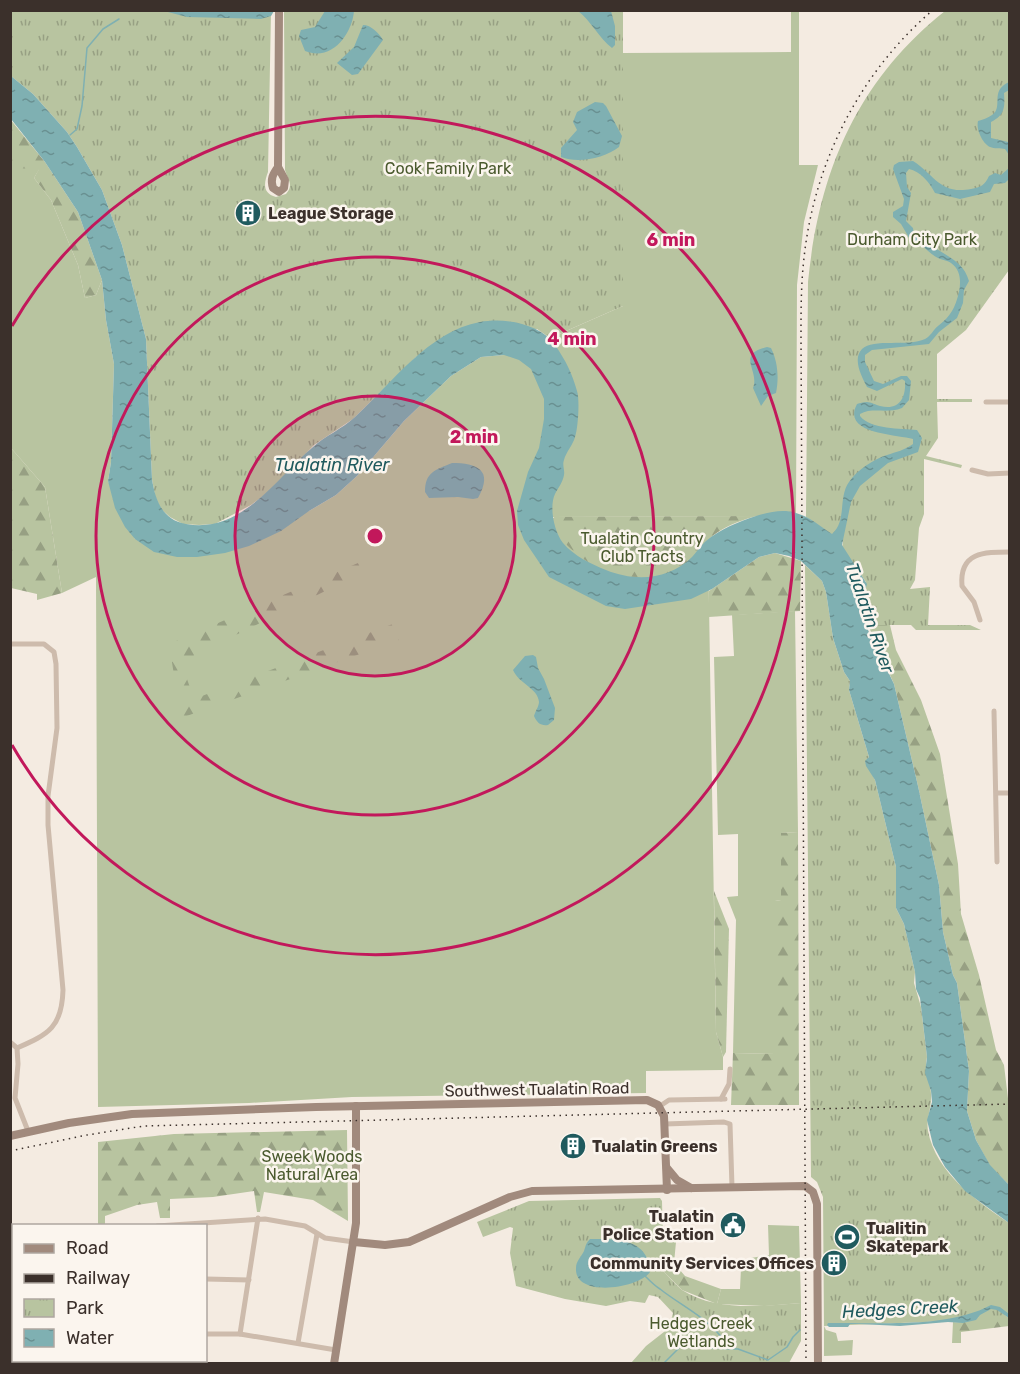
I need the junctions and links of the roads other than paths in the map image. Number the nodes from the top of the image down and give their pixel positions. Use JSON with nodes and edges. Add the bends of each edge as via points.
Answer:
{"nodes":[{"id":1,"x":279,"y":10,"type":"edge"},
{"id":2,"x":278,"y":167,"type":"dead end"},
{"id":3,"x":986,"y":402,"type":"dead end"},
{"id":4,"x":1010,"y":402,"type":"edge"},
{"id":5,"x":972,"y":470,"type":"dead end"},
{"id":6,"x":1010,"y":473,"type":"edge"},
{"id":7,"x":1010,"y":552,"type":"edge"},
{"id":8,"x":980,"y":620,"type":"dead end"},
{"id":9,"x":10,"y":644,"type":"edge"},
{"id":10,"x":994,"y":711,"type":"dead end"},
{"id":11,"x":997,"y":793,"type":"junction"},
{"id":12,"x":1010,"y":793,"type":"edge"},
{"id":13,"x":997,"y":862,"type":"dead end"},
{"id":14,"x":10,"y":1042,"type":"edge"},
{"id":15,"x":17,"y":1048,"type":"junction"},
{"id":16,"x":730,"y":1069,"type":"dead end"},
{"id":17,"x":356,"y":1106,"type":"junction"},
{"id":18,"x":660,"y":1106,"type":"junction"},
{"id":19,"x":665,"y":1124,"type":"junction"},
{"id":20,"x":28,"y":1131,"type":"junction"},
{"id":21,"x":13,"y":1134,"type":"edge"},
{"id":22,"x":667,"y":1168,"type":"junction"},
{"id":23,"x":732,"y":1187,"type":"junction"},
{"id":24,"x":693,"y":1189,"type":"junction"},
{"id":25,"x":667,"y":1190,"type":"junction"},
{"id":26,"x":258,"y":1218,"type":"junction"},
{"id":27,"x":194,"y":1224,"type":"edge"},
{"id":28,"x":317,"y":1234,"type":"junction"},
{"id":29,"x":354,"y":1242,"type":"junction"},
{"id":30,"x":207,"y":1279,"type":"edge"},
{"id":31,"x":249,"y":1280,"type":"junction"},
{"id":32,"x":207,"y":1334,"type":"edge"},
{"id":33,"x":240,"y":1334,"type":"junction"},
{"id":34,"x":298,"y":1343,"type":"junction"},
{"id":35,"x":336,"y":1350,"type":"junction"},
{"id":36,"x":334,"y":1364,"type":"edge"},
{"id":37,"x":818,"y":1364,"type":"edge"}],
"edges":[{"from":1,"to":2,"type":"main road"},
{"from":3,"to":4,"type":"street"},
{"from":5,"to":6,"type":"street"},
{"from":7,"to":8,"type":"street","via":[[978,554],[963,569],[962,586],[974,602]]},
{"from":9,"to":15,"type":"street","via":[[44,644],[54,652],[56,664],[57,728],[48,825],[63,990],[61,1012],[52,1028]]},
{"from":10,"to":11,"type":"street"},
{"from":11,"to":12,"type":"street"},
{"from":11,"to":13,"type":"street"},
{"from":14,"to":15,"type":"street"},
{"from":15,"to":20,"type":"street","via":[[15,1098]]},
{"from":16,"to":18,"type":"street","via":[[723,1099],[669,1100]]},
{"from":17,"to":18,"type":"main road","name":"Southwest Tualatin Road","via":[[640,1100]]},
{"from":17,"to":20,"type":"main road","name":"Southwest Tualatin Road","via":[[132,1114]]},
{"from":17,"to":29,"type":"main road","via":[[358,1193]]},
{"from":18,"to":19,"type":"main road"},
{"from":19,"to":22,"type":"main road"},
{"from":19,"to":23,"type":"street","via":[[730,1124]]},
{"from":20,"to":21,"type":"main road","name":"Southwest Tualatin Road"},
{"from":22,"to":24,"type":"main road","via":[[677,1180]]},
{"from":22,"to":25,"type":"main road"},
{"from":23,"to":24,"type":"main road"},
{"from":23,"to":37,"type":"main road","via":[[799,1185],[809,1187],[815,1195]]},
{"from":24,"to":25,"type":"main road"},
{"from":25,"to":29,"type":"main road","via":[[529,1191],[409,1242]]},
{"from":26,"to":27,"type":"street"},
{"from":26,"to":28,"type":"street","via":[[299,1224]]},
{"from":26,"to":31,"type":"street"},
{"from":28,"to":29,"type":"street"},
{"from":28,"to":34,"type":"street"},
{"from":29,"to":35,"type":"main road"},
{"from":30,"to":31,"type":"street"},
{"from":31,"to":33,"type":"street"},
{"from":32,"to":33,"type":"street"},
{"from":33,"to":34,"type":"street"},
{"from":34,"to":35,"type":"street"},
{"from":35,"to":36,"type":"main road"}]}
